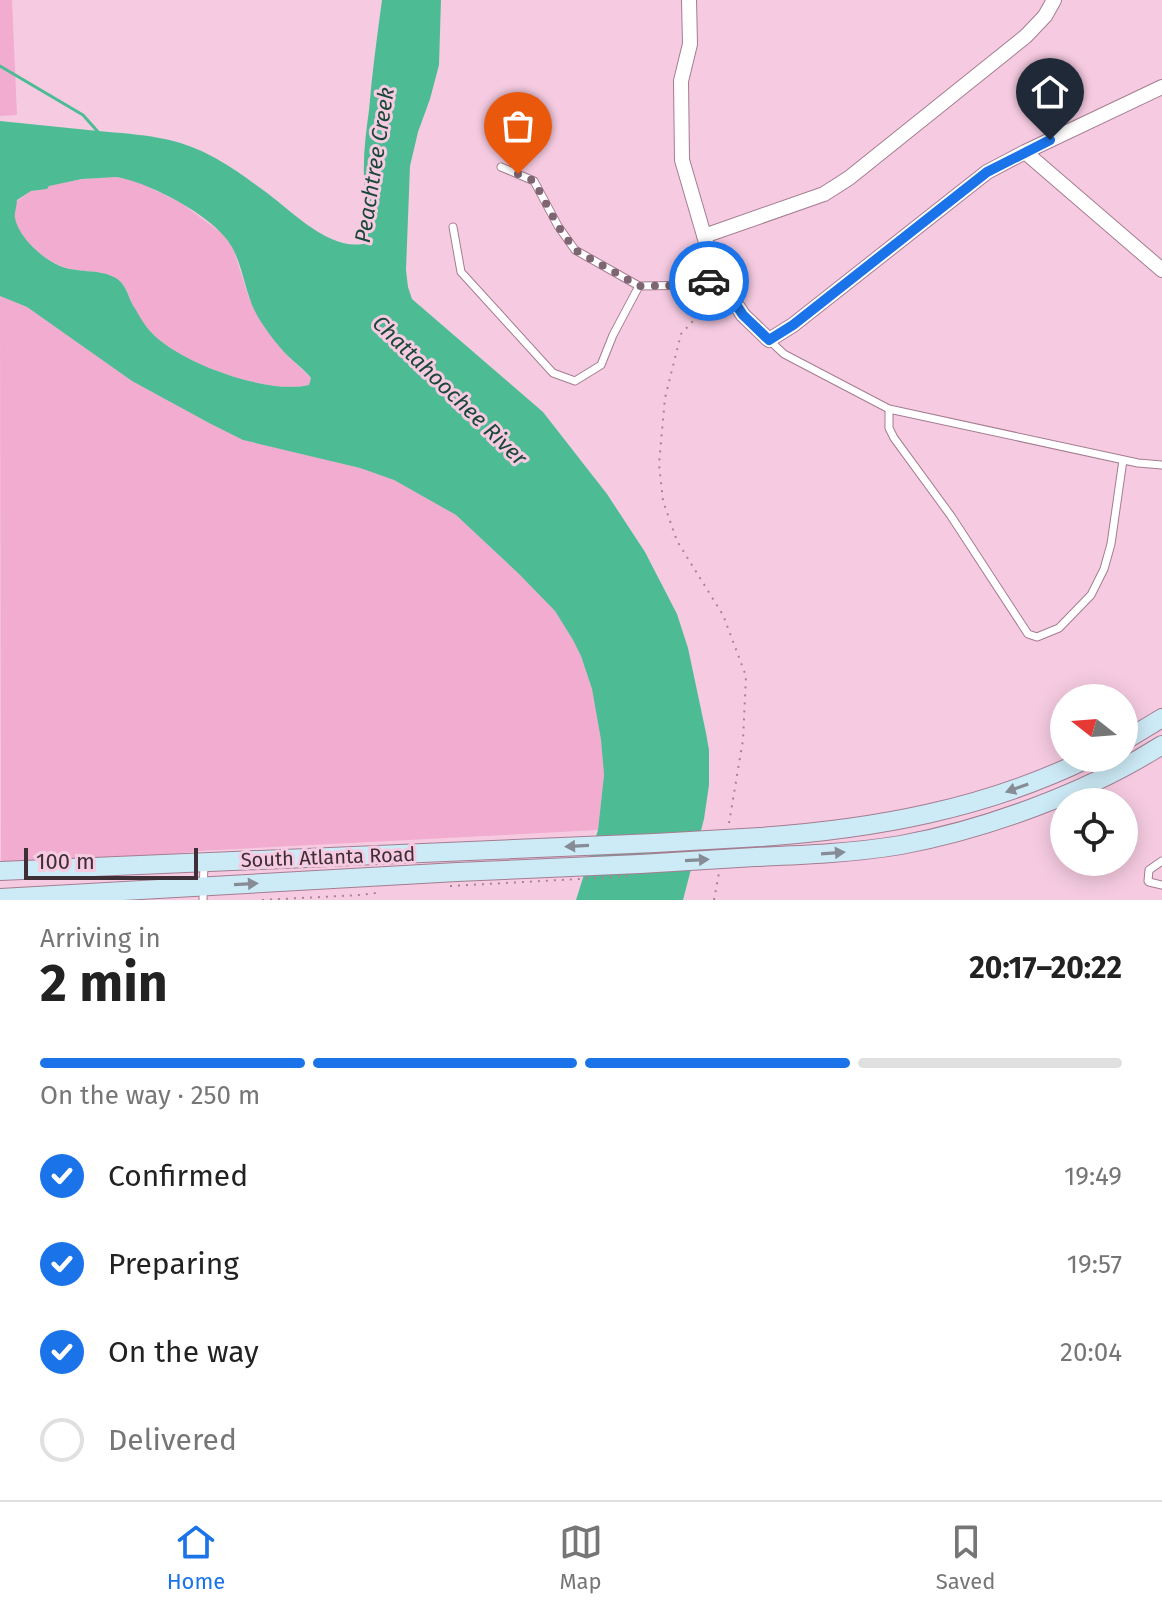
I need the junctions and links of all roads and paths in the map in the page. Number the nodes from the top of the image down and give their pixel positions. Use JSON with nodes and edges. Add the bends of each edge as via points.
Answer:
{"nodes":[{"id":1,"x":689,"y":0,"type":"edge"},
{"id":2,"x":1054,"y":0,"type":"edge"},
{"id":3,"x":1162,"y":87,"type":"edge"},
{"id":4,"x":1025,"y":152,"type":"junction"},
{"id":5,"x":501,"y":167,"type":"dead end"},
{"id":6,"x":453,"y":227,"type":"dead end"},
{"id":7,"x":704,"y":236,"type":"junction"},
{"id":8,"x":1162,"y":270,"type":"edge"},
{"id":9,"x":710,"y":279,"type":"junction"},
{"id":10,"x":639,"y":286,"type":"junction"},
{"id":11,"x":769,"y":340,"type":"junction"},
{"id":12,"x":889,"y":409,"type":"junction"},
{"id":13,"x":1123,"y":460,"type":"junction"},
{"id":14,"x":1162,"y":465,"type":"edge"},
{"id":15,"x":1162,"y":718,"type":"edge"},
{"id":16,"x":1138,"y":733,"type":"edge"},
{"id":17,"x":1158,"y":748,"type":"edge"},
{"id":18,"x":1056,"y":772,"type":"edge"},
{"id":19,"x":728,"y":826,"type":"dead end"},
{"id":20,"x":204,"y":861,"type":"junction"},
{"id":21,"x":1162,"y":861,"type":"edge"},
{"id":22,"x":640,"y":870,"type":"junction"},
{"id":23,"x":719,"y":870,"type":"dead end"},
{"id":24,"x":0,"y":871,"type":"edge"},
{"id":25,"x":453,"y":879,"type":"junction"},
{"id":26,"x":1162,"y":885,"type":"edge"},
{"id":27,"x":203,"y":893,"type":"edge"},
{"id":28,"x":0,"y":898,"type":"edge"},
{"id":29,"x":714,"y":900,"type":"edge"}],
"edges":[{"from":1,"to":7,"type":"street","via":[[690,44],[681,81],[682,160]]},
{"from":2,"to":7,"type":"street","via":[[1026,36],[849,178],[824,194]]},
{"from":3,"to":4,"type":"street"},
{"from":4,"to":8,"type":"street"},
{"from":4,"to":11,"type":"street","via":[[987,172]]},
{"from":5,"to":10,"type":"lane","via":[[534,181],[575,250]]},
{"from":6,"to":10,"type":"lane","via":[[461,272],[553,373],[575,381],[601,365]]},
{"from":7,"to":9,"type":"street"},
{"from":9,"to":10,"type":"lane"},
{"from":9,"to":11,"type":"street"},
{"from":9,"to":19,"type":"path","via":[[705,308],[681,334],[665,398],[659,464],[663,501],[677,541],[723,615],[746,676],[743,740]]},
{"from":11,"to":12,"type":"lane","via":[[784,354]]},
{"from":12,"to":13,"type":"lane"},
{"from":12,"to":13,"type":"lane","via":[[894,438],[1028,634],[1037,637],[1059,628],[1091,595],[1104,569]]},
{"from":13,"to":14,"type":"lane"},
{"from":15,"to":16,"type":"main road"},
{"from":22,"to":17,"type":"main road","name":"South Atlanta Road","one_way":true,"bridge":true,"via":[[903,844],[1056,798]]},
{"from":18,"to":20,"type":"main road","name":"South Atlanta Road","one_way":true,"bridge":true,"via":[[960,807],[858,828],[655,843]]},
{"from":20,"to":24,"type":"main road","name":"South Atlanta Road"},
{"from":20,"to":27,"type":"lane"},
{"from":21,"to":26,"type":"lane","via":[[1149,870],[1148,881]]},
{"from":22,"to":25,"type":"main road","name":"South Atlanta Road"},
{"from":22,"to":25,"type":"path","bridge":true},
{"from":23,"to":29,"type":"path"},
{"from":27,"to":25,"type":"main road","name":"South Atlanta Road","one_way":true},
{"from":27,"to":28,"type":"main road","name":"South Atlanta Road"}]}
